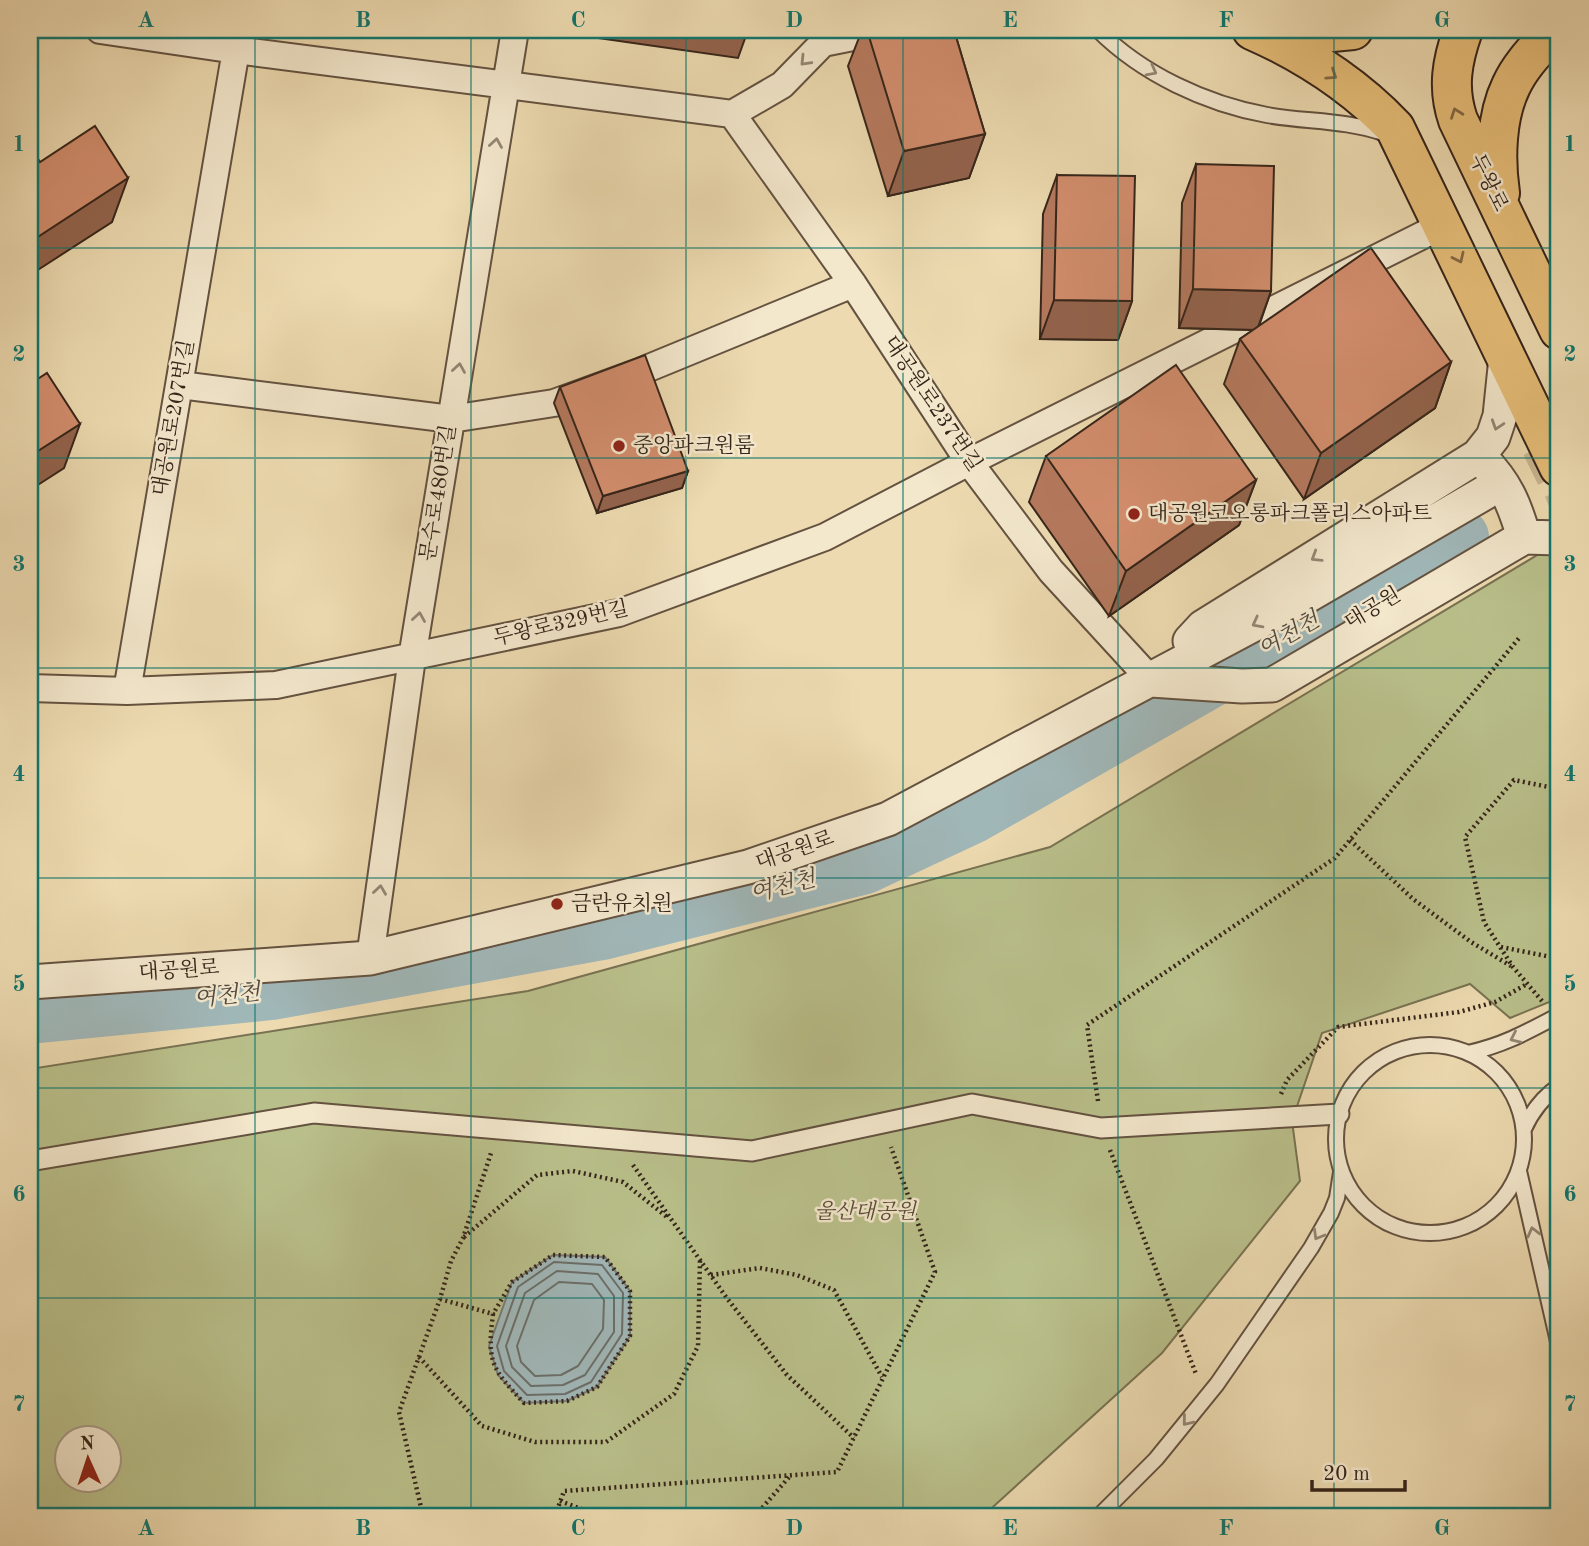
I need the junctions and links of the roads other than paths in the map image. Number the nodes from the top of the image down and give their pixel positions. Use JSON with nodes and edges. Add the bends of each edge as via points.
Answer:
{"nodes":[{"id":1,"x":100,"y":30,"type":"edge"},
{"id":2,"x":515,"y":30,"type":"edge"},
{"id":3,"x":888,"y":30,"type":"edge"},
{"id":4,"x":1098,"y":30,"type":"edge"},
{"id":5,"x":1252,"y":30,"type":"edge"},
{"id":6,"x":1270,"y":30,"type":"edge"},
{"id":7,"x":1353,"y":30,"type":"edge"},
{"id":8,"x":1463,"y":30,"type":"edge"},
{"id":9,"x":1554,"y":30,"type":"edge"},
{"id":10,"x":236,"y":50,"type":"junction"},
{"id":11,"x":505,"y":86,"type":"junction"},
{"id":12,"x":732,"y":114,"type":"junction"},
{"id":13,"x":1408,"y":150,"type":"junction"},
{"id":14,"x":1504,"y":215,"type":"junction"},
{"id":15,"x":1443,"y":225,"type":"junction"},
{"id":16,"x":853,"y":284,"type":"junction"},
{"id":17,"x":1559,"y":330,"type":"edge"},
{"id":18,"x":1506,"y":358,"type":"junction"},
{"id":19,"x":180,"y":385,"type":"junction"},
{"id":20,"x":451,"y":419,"type":"junction"},
{"id":21,"x":1478,"y":456,"type":"junction"},
{"id":22,"x":969,"y":462,"type":"junction"},
{"id":23,"x":1559,"y":467,"type":"edge"},
{"id":24,"x":1486,"y":492,"type":"tunnel mouth"},
{"id":25,"x":1514,"y":534,"type":"junction"},
{"id":26,"x":1559,"y":538,"type":"edge"},
{"id":27,"x":412,"y":658,"type":"junction"},
{"id":28,"x":1151,"y":680,"type":"junction"},
{"id":29,"x":30,"y":688,"type":"edge"},
{"id":30,"x":127,"y":691,"type":"junction"},
{"id":31,"x":370,"y":958,"type":"junction"},
{"id":32,"x":30,"y":982,"type":"edge"},
{"id":33,"x":1558,"y":1016,"type":"edge"},
{"id":34,"x":1468,"y":1053,"type":"junction"},
{"id":35,"x":1559,"y":1086,"type":"edge"},
{"id":36,"x":1339,"y":1114,"type":"junction"},
{"id":37,"x":1524,"y":1129,"type":"junction"},
{"id":38,"x":30,"y":1161,"type":"edge"},
{"id":39,"x":1519,"y":1171,"type":"junction"},
{"id":40,"x":1341,"y":1172,"type":"junction"},
{"id":41,"x":1559,"y":1346,"type":"edge"},
{"id":42,"x":1099,"y":1516,"type":"edge"}],
"edges":[{"from":1,"to":10,"type":"street"},
{"from":2,"to":11,"type":"street","name":"문수로480번길"},
{"from":3,"to":12,"type":"street","one_way":true,"via":[[823,43],[782,86]]},
{"from":4,"to":13,"type":"lane","one_way":true,"via":[[1142,66],[1226,105],[1266,115],[1370,128],[1391,136]]},
{"from":5,"to":13,"type":"main road","one_way":true,"via":[[1306,58],[1377,108]]},
{"from":6,"to":7,"type":"main road","via":[[1311,34]]},
{"from":14,"to":8,"type":"main road","name":"두왕로","one_way":true,"via":[[1452,102],[1453,59]]},
{"from":9,"to":14,"type":"main road","via":[[1511,85],[1502,113],[1497,176]]},
{"from":10,"to":11,"type":"street"},
{"from":10,"to":19,"type":"street","name":"대공원로207번길"},
{"from":11,"to":12,"type":"street"},
{"from":20,"to":11,"type":"street","name":"문수로480번길","one_way":true},
{"from":12,"to":16,"type":"street","name":"대공원로237번길"},
{"from":13,"to":15,"type":"main road"},
{"from":14,"to":17,"type":"main road","name":"두왕로"},
{"from":15,"to":18,"type":"main road","one_way":true},
{"from":15,"to":22,"type":"street","name":"두왕로329번길"},
{"from":16,"to":20,"type":"street","via":[[554,404]]},
{"from":16,"to":22,"type":"street","name":"대공원로237번길"},
{"from":18,"to":21,"type":"street","one_way":true,"via":[[1500,416],[1493,437]]},
{"from":18,"to":23,"type":"main road"},
{"from":19,"to":20,"type":"street"},
{"from":19,"to":30,"type":"street","name":"대공원로207번길"},
{"from":27,"to":20,"type":"street","name":"문수로480번길","one_way":true},
{"from":21,"to":25,"type":"street","via":[[1509,492]]},
{"from":21,"to":28,"type":"street","one_way":true,"via":[[1203,628]]},
{"from":22,"to":27,"type":"street","name":"두왕로329번길","via":[[825,537],[619,613]]},
{"from":22,"to":28,"type":"street","name":"대공원로237번길","via":[[1051,571]]},
{"from":24,"to":28,"type":"street","name":"대공원로","one_way":true},
{"from":25,"to":26,"type":"street"},
{"from":25,"to":28,"type":"street","via":[[1272,685]]},
{"from":27,"to":30,"type":"street","name":"두왕로329번길","via":[[276,685]]},
{"from":31,"to":27,"type":"street","name":"문수로480번길","one_way":true},
{"from":28,"to":31,"type":"street","name":"대공원로","via":[[888,819],[748,867]]},
{"from":29,"to":30,"type":"street"},
{"from":31,"to":32,"type":"street","name":"대공원로"},
{"from":33,"to":34,"type":"lane","one_way":true,"via":[[1515,1040]]},
{"from":34,"to":36,"type":"lane","via":[[1425,1045],[1390,1054],[1363,1072]]},
{"from":34,"to":37,"type":"lane","via":[[1507,1084]]},
{"from":35,"to":37,"type":"lane","via":[[1541,1101]]},
{"from":36,"to":38,"type":"street","via":[[1101,1128],[972,1104],[752,1151],[313,1113]]},
{"from":36,"to":40,"type":"lane","via":[[1335,1140]]},
{"from":37,"to":39,"type":"lane"},
{"from":39,"to":40,"type":"lane","via":[[1501,1201],[1480,1219],[1428,1233],[1378,1218],[1355,1196]]},
{"from":41,"to":39,"type":"lane","one_way":true},
{"from":40,"to":42,"type":"lane","one_way":true,"via":[[1337,1198],[1311,1248],[1205,1399],[1156,1459]]}]}
